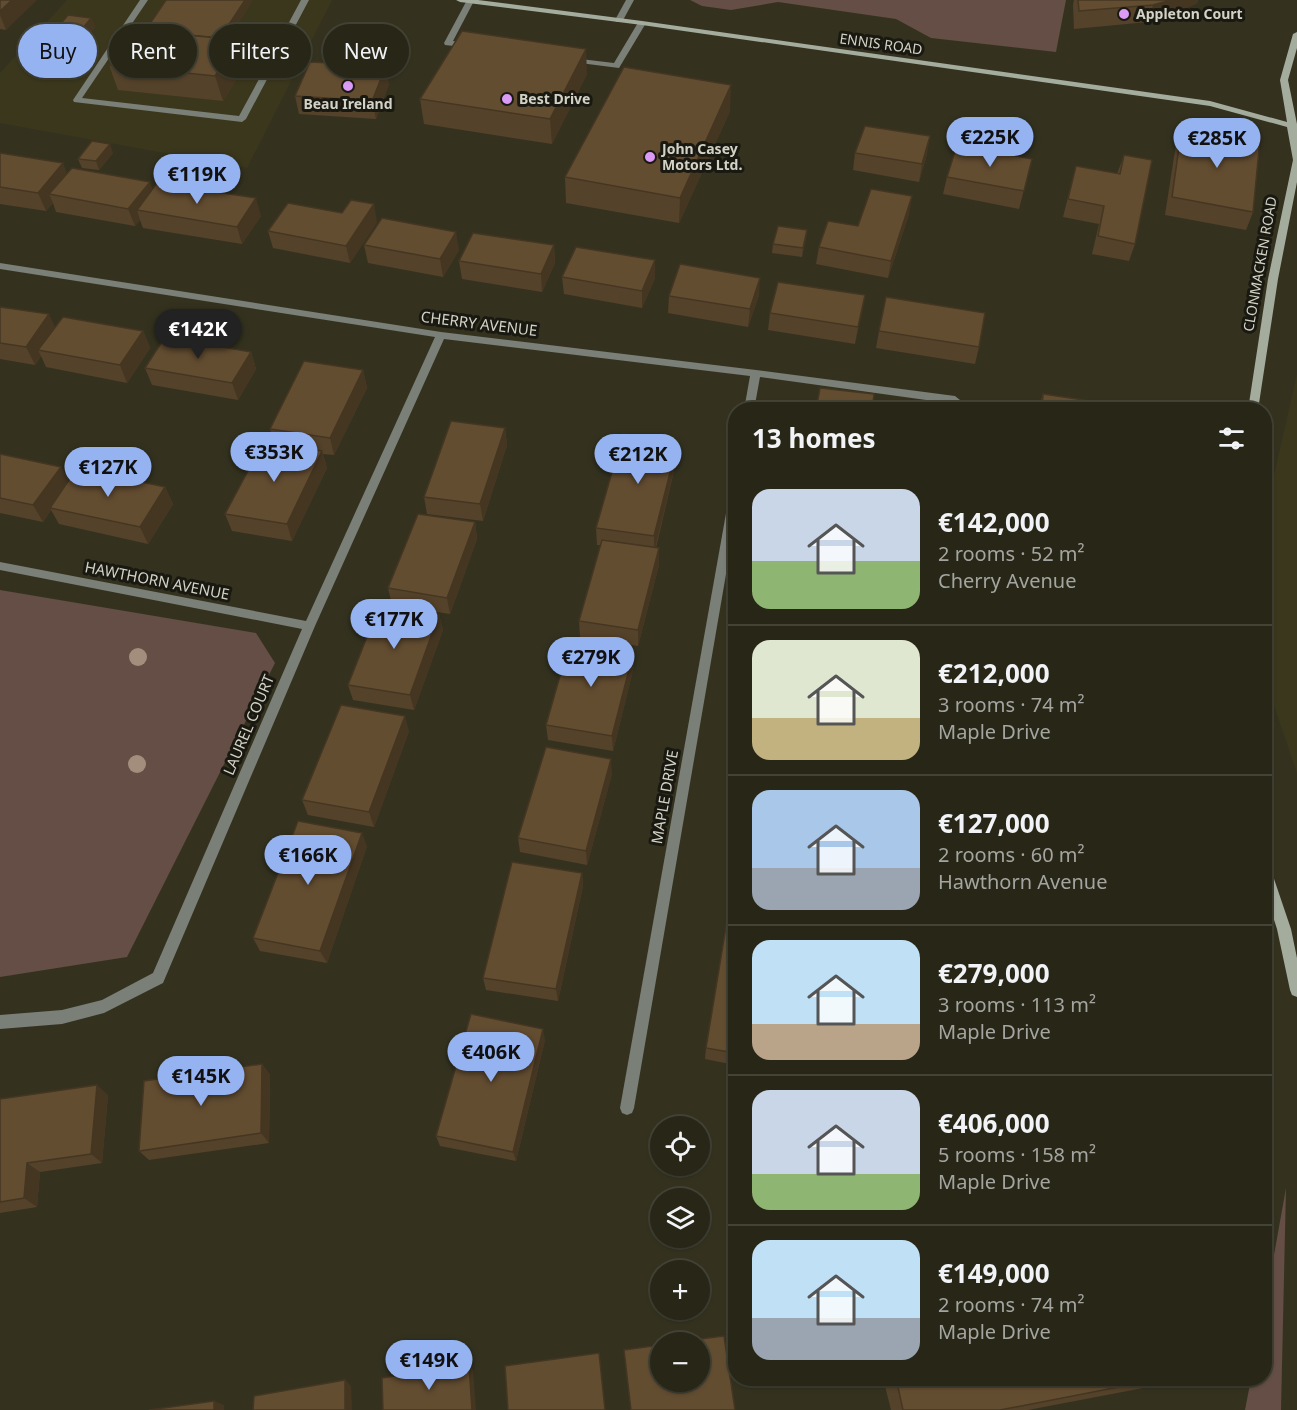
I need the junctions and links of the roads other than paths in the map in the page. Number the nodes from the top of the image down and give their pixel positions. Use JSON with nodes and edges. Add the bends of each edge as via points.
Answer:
{"nodes":[{"id":1,"x":144,"y":0,"type":"edge"},
{"id":2,"x":305,"y":0,"type":"edge"},
{"id":3,"x":460,"y":0,"type":"edge"},
{"id":4,"x":630,"y":0,"type":"edge"},
{"id":5,"x":470,"y":1,"type":"edge"},
{"id":6,"x":619,"y":20,"type":"junction"},
{"id":7,"x":642,"y":23,"type":"junction"},
{"id":8,"x":127,"y":24,"type":"edge"},
{"id":9,"x":292,"y":24,"type":"edge"},
{"id":10,"x":1297,"y":34,"type":"edge"},
{"id":11,"x":203,"y":35,"type":"edge"},
{"id":12,"x":209,"y":36,"type":"edge"},
{"id":13,"x":481,"y":47,"type":"edge"},
{"id":14,"x":109,"y":51,"type":"edge"},
{"id":15,"x":560,"y":58,"type":"edge"},
{"id":16,"x":263,"y":78,"type":"edge"},
{"id":17,"x":1294,"y":126,"type":"edge"},
{"id":18,"x":0,"y":266,"type":"edge"},
{"id":19,"x":441,"y":335,"type":"junction"},
{"id":20,"x":756,"y":373,"type":"junction"},
{"id":21,"x":955,"y":400,"type":"dead end"},
{"id":22,"x":751,"y":402,"type":"edge"},
{"id":23,"x":1254,"y":402,"type":"edge"},
{"id":24,"x":728,"y":531,"type":"edge"},
{"id":25,"x":0,"y":566,"type":"edge"},
{"id":26,"x":309,"y":626,"type":"junction"},
{"id":27,"x":1272,"y":892,"type":"edge"},
{"id":28,"x":1297,"y":990,"type":"edge"},
{"id":29,"x":0,"y":1022,"type":"edge"},
{"id":30,"x":627,"y":1108,"type":"dead end"}],
"edges":[{"from":1,"to":8,"type":"street"},
{"from":2,"to":9,"type":"street"},
{"from":3,"to":5,"type":"main road","name":"ENNIS ROAD"},
{"from":4,"to":6,"type":"street"},
{"from":5,"to":6,"type":"main road","name":"ENNIS ROAD"},
{"from":5,"to":13,"type":"street","via":[[448,43]]},
{"from":6,"to":7,"type":"main road","name":"ENNIS ROAD"},
{"from":7,"to":15,"type":"street","via":[[616,66]]},
{"from":7,"to":17,"type":"main road","name":"ENNIS ROAD","via":[[1210,104]]},
{"from":10,"to":17,"type":"main road","name":"CLONMACKEN ROAD","via":[[1284,80]]},
{"from":11,"to":12,"type":"street"},
{"from":14,"to":16,"type":"street","via":[[77,100],[242,119]]},
{"from":17,"to":23,"type":"main road","name":"CLONMACKEN ROAD","via":[[1297,160]]},
{"from":18,"to":19,"type":"street","name":"CHERRY AVENUE"},
{"from":19,"to":20,"type":"street","name":"CHERRY AVENUE"},
{"from":19,"to":26,"type":"street","name":"LAUREL COURT"},
{"from":20,"to":21,"type":"street","name":"CHERRY AVENUE"},
{"from":20,"to":22,"type":"street"},
{"from":24,"to":30,"type":"street","name":"MAPLE DRIVE"},
{"from":25,"to":26,"type":"street","name":"HAWTHORN AVENUE"},
{"from":26,"to":29,"type":"street","name":"LAUREL COURT","via":[[158,978],[104,1006],[62,1017]]},
{"from":27,"to":28,"type":"main road"}]}
